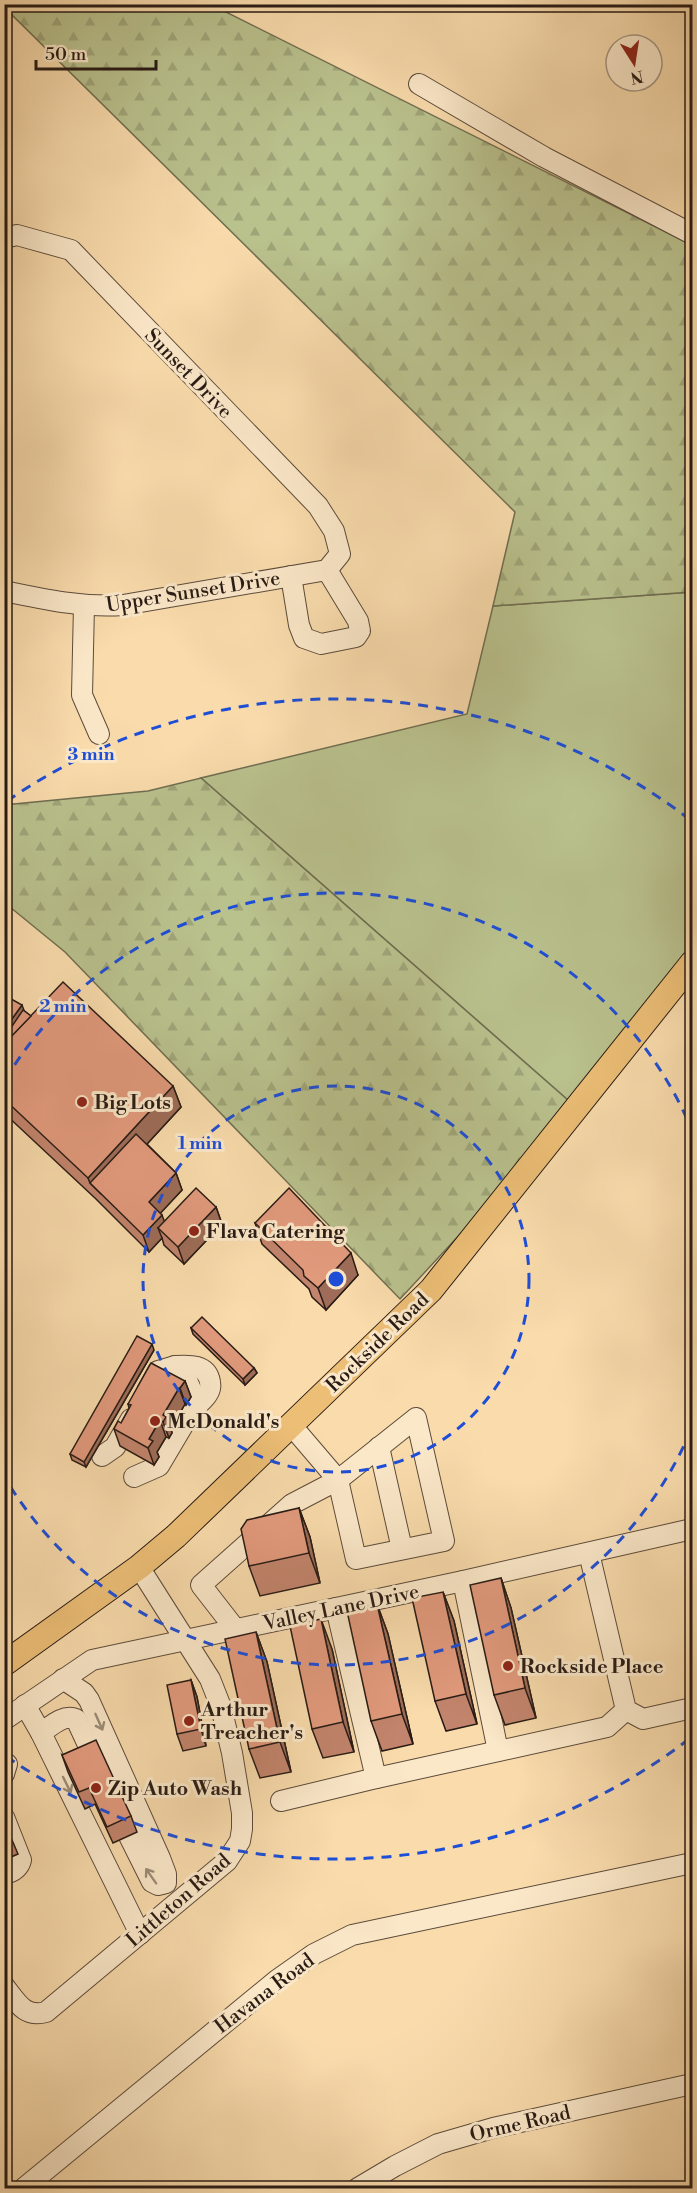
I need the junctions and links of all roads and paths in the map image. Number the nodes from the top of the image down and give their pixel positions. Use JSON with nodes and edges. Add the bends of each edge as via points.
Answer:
{"nodes":[{"id":1,"x":419,"y":84,"type":"dead end"},
{"id":2,"x":693,"y":234,"type":"edge"},
{"id":3,"x":4,"y":238,"type":"edge"},
{"id":4,"x":334,"y":562,"type":"junction"},
{"id":5,"x":291,"y":576,"type":"junction"},
{"id":6,"x":4,"y":591,"type":"edge"},
{"id":7,"x":84,"y":605,"type":"junction"},
{"id":8,"x":99,"y":734,"type":"dead end"},
{"id":9,"x":693,"y":963,"type":"edge"},
{"id":10,"x":291,"y":1425,"type":"junction"},
{"id":11,"x":379,"y":1447,"type":"junction"},
{"id":12,"x":102,"y":1456,"type":"dead end"},
{"id":13,"x":134,"y":1477,"type":"dead end"},
{"id":14,"x":338,"y":1480,"type":"junction"},
{"id":15,"x":693,"y":1529,"type":"edge"},
{"id":16,"x":402,"y":1549,"type":"junction"},
{"id":17,"x":589,"y":1553,"type":"junction"},
{"id":18,"x":139,"y":1567,"type":"junction"},
{"id":19,"x":463,"y":1581,"type":"junction"},
{"id":20,"x":336,"y":1608,"type":"junction"},
{"id":21,"x":236,"y":1630,"type":"junction"},
{"id":22,"x":184,"y":1640,"type":"junction"},
{"id":23,"x":4,"y":1664,"type":"edge"},
{"id":24,"x":63,"y":1679,"type":"junction"},
{"id":25,"x":25,"y":1705,"type":"junction"},
{"id":26,"x":693,"y":1708,"type":"edge"},
{"id":27,"x":626,"y":1710,"type":"junction"},
{"id":28,"x":4,"y":1720,"type":"edge"},
{"id":29,"x":41,"y":1733,"type":"junction"},
{"id":30,"x":498,"y":1751,"type":"junction"},
{"id":31,"x":95,"y":1760,"type":"edge"},
{"id":32,"x":376,"y":1778,"type":"junction"},
{"id":33,"x":281,"y":1801,"type":"dead end"},
{"id":34,"x":4,"y":1817,"type":"edge"},
{"id":35,"x":129,"y":1836,"type":"dead end"},
{"id":36,"x":693,"y":1863,"type":"edge"},
{"id":37,"x":4,"y":1874,"type":"edge"},
{"id":38,"x":140,"y":1934,"type":"junction"},
{"id":39,"x":4,"y":1986,"type":"edge"},
{"id":40,"x":693,"y":2084,"type":"edge"},
{"id":41,"x":24,"y":2188,"type":"edge"},
{"id":42,"x":358,"y":2188,"type":"edge"}],
"edges":[{"from":1,"to":2,"type":"street","via":[[544,157]]},
{"from":3,"to":4,"type":"street","name":"Sunset Drive","via":[[17,235],[71,250],[318,506],[334,531]]},
{"from":4,"to":5,"type":"street","name":"Upper Sunset Drive"},
{"from":4,"to":5,"type":"street","name":"Sunset Drive","via":[[358,621],[360,631],[356,637],[321,644],[304,638]]},
{"from":5,"to":7,"type":"street","name":"Upper Sunset Drive","via":[[123,605]]},
{"from":6,"to":7,"type":"street","name":"Upper Sunset Drive"},
{"from":7,"to":8,"type":"street","via":[[82,695]]},
{"from":9,"to":10,"type":"main road","name":"Rockside Road","via":[[431,1290]]},
{"from":10,"to":14,"type":"street"},
{"from":10,"to":18,"type":"main road","name":"Rockside Road"},
{"from":11,"to":14,"type":"street"},
{"from":11,"to":16,"type":"street"},
{"from":11,"to":16,"type":"street","via":[[416,1418],[444,1541]]},
{"from":12,"to":13,"type":"street","via":[[116,1447],[158,1371],[175,1366],[183,1371],[193,1394],[190,1412],[159,1466]]},
{"from":14,"to":16,"type":"street","via":[[356,1559]]},
{"from":14,"to":21,"type":"street","via":[[292,1504],[201,1585]]},
{"from":15,"to":17,"type":"street","name":"Valley Lane Drive"},
{"from":17,"to":19,"type":"street","name":"Valley Lane Drive"},
{"from":17,"to":27,"type":"street"},
{"from":18,"to":22,"type":"street","name":"Littleton Road"},
{"from":18,"to":23,"type":"main road","name":"Rockside Road"},
{"from":19,"to":20,"type":"street","name":"Valley Lane Drive"},
{"from":19,"to":30,"type":"street"},
{"from":20,"to":21,"type":"street","name":"Valley Lane Drive"},
{"from":20,"to":32,"type":"street"},
{"from":21,"to":22,"type":"street","name":"Valley Lane Drive"},
{"from":22,"to":24,"type":"street","name":"Valley Lane Drive","via":[[92,1660]]},
{"from":22,"to":38,"type":"street","name":"Littleton Road","via":[[210,1679],[221,1707],[232,1753],[242,1829],[240,1841],[227,1861]]},
{"from":24,"to":25,"type":"street","name":"Valley Lane Drive"},
{"from":24,"to":35,"type":"street","one_way":true,"via":[[89,1700],[160,1858],[166,1883],[152,1882]]},
{"from":25,"to":28,"type":"street","name":"Valley Lane Drive"},
{"from":25,"to":29,"type":"street"},
{"from":26,"to":27,"type":"street","via":[[643,1719]]},
{"from":27,"to":30,"type":"street","via":[[607,1727]]},
{"from":29,"to":31,"type":"street","via":[[58,1720],[76,1719]]},
{"from":29,"to":38,"type":"street","one_way":true},
{"from":30,"to":32,"type":"street"},
{"from":32,"to":33,"type":"street"},
{"from":34,"to":37,"type":"street","via":[[21,1860],[19,1866]]},
{"from":36,"to":41,"type":"street","name":"Havana Road","via":[[352,1935],[314,1954],[277,1980]]},
{"from":38,"to":39,"type":"street","name":"Littleton Road","via":[[46,2012],[29,2013]]},
{"from":40,"to":42,"type":"street","name":"Orme Road","via":[[438,2144]]}]}
